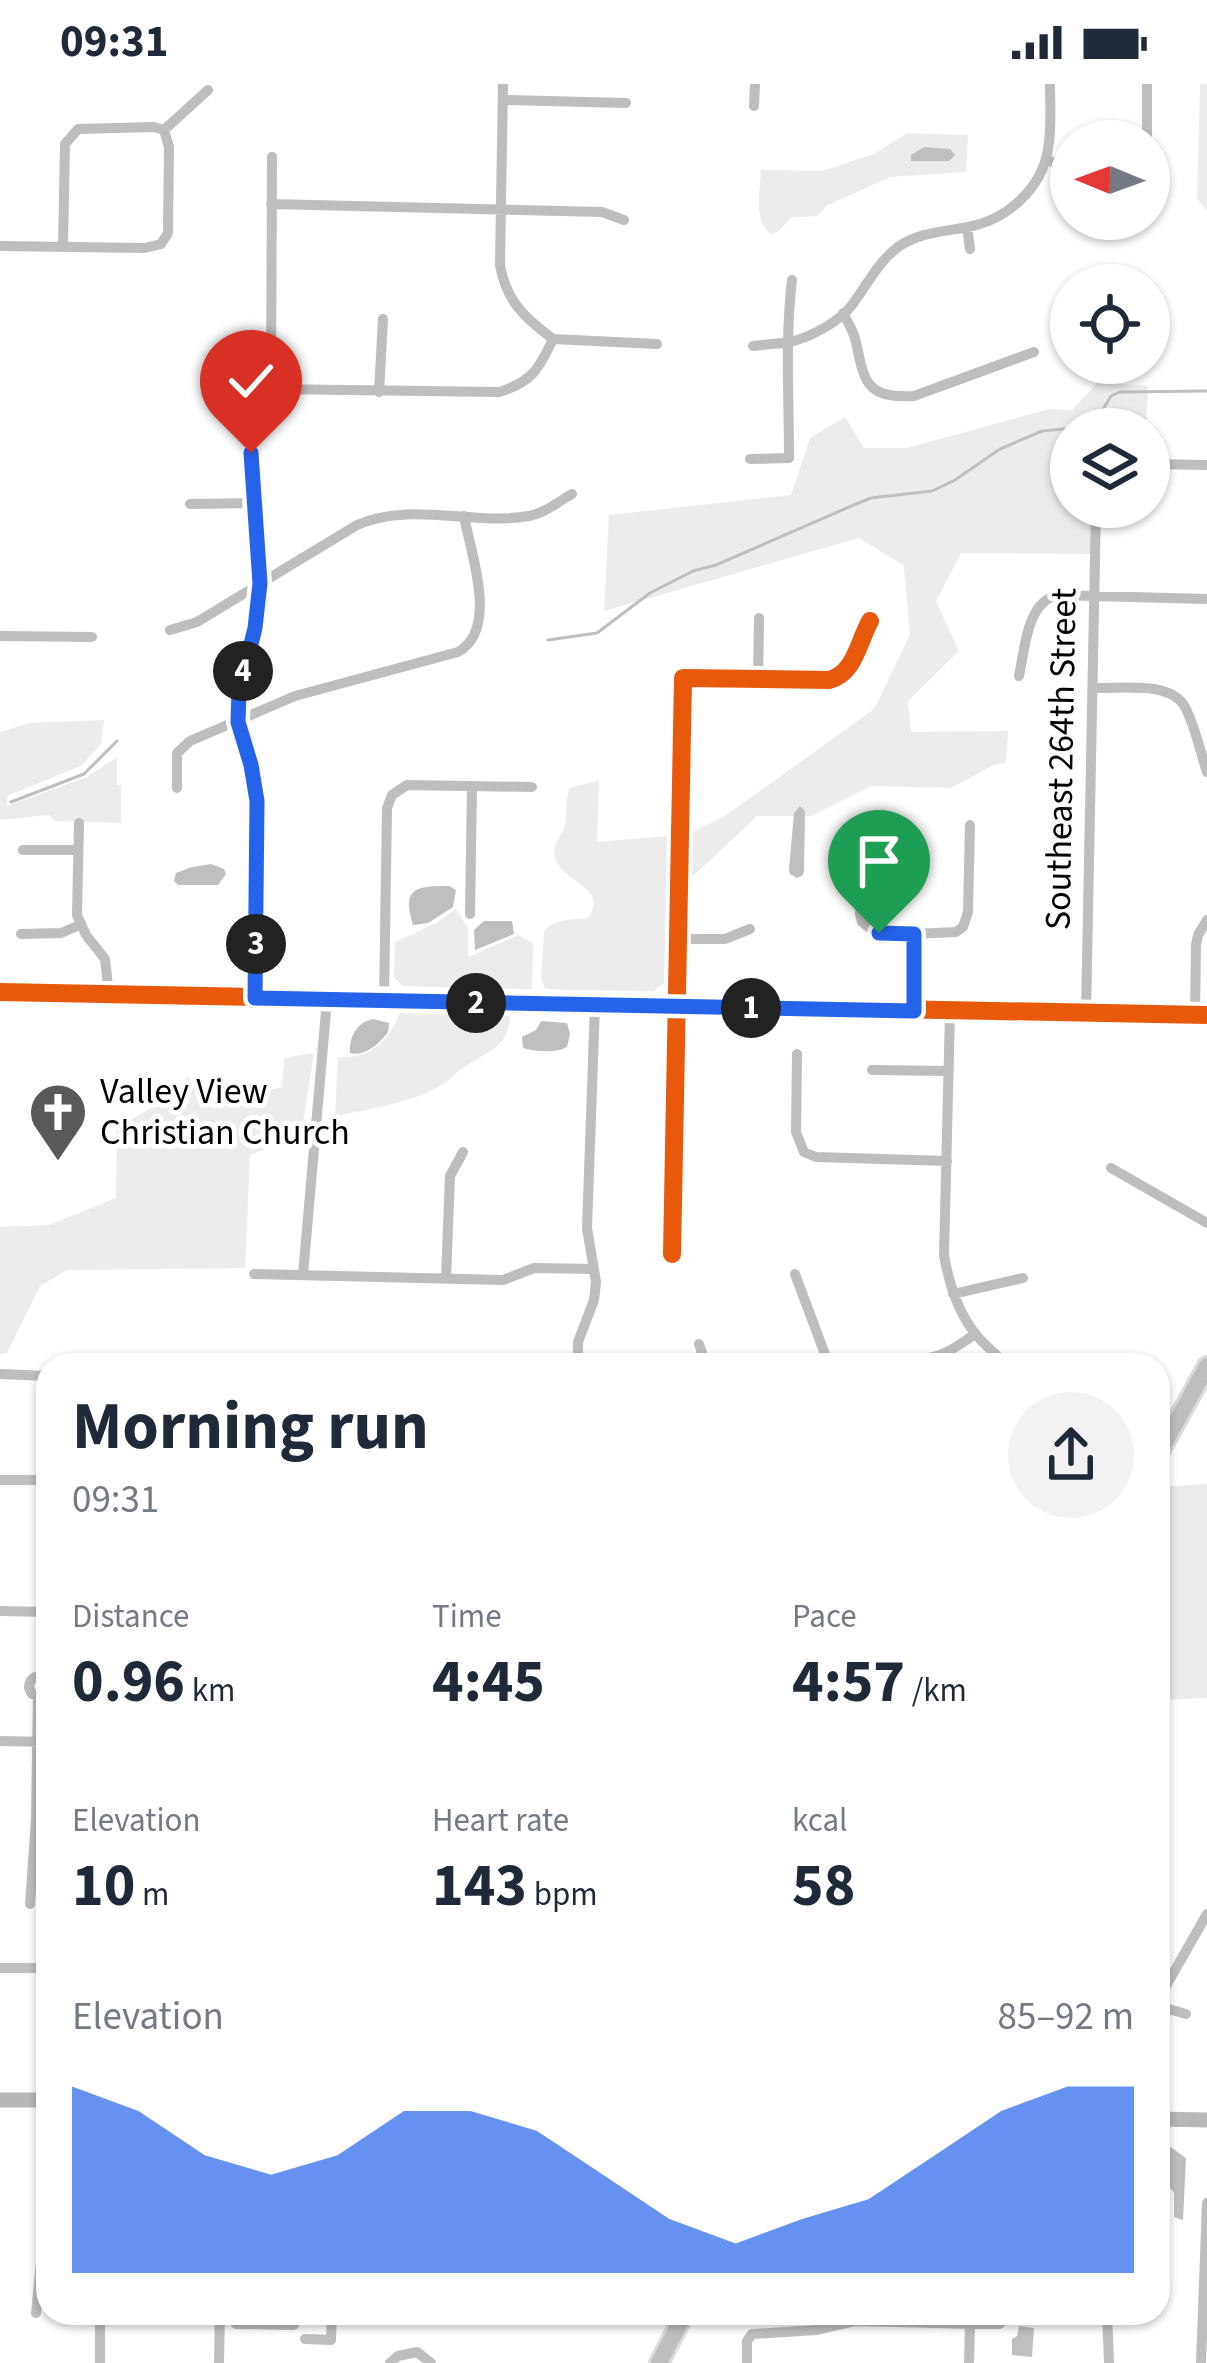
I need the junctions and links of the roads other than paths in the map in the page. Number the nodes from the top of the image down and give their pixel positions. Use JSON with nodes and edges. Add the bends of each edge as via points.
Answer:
{"nodes":[{"id":1,"x":503,"y":84,"type":"edge"},
{"id":2,"x":755,"y":84,"type":"edge"},
{"id":3,"x":1050,"y":84,"type":"edge"},
{"id":4,"x":1147,"y":84,"type":"edge"},
{"id":5,"x":208,"y":90,"type":"dead end"},
{"id":6,"x":504,"y":100,"type":"junction"},
{"id":7,"x":626,"y":103,"type":"dead end"},
{"id":8,"x":754,"y":106,"type":"dead end"},
{"id":9,"x":1147,"y":120,"type":"edge"},
{"id":10,"x":164,"y":130,"type":"junction"},
{"id":11,"x":272,"y":157,"type":"dead end"},
{"id":12,"x":1046,"y":160,"type":"junction"},
{"id":13,"x":1050,"y":161,"type":"edge"},
{"id":14,"x":271,"y":204,"type":"junction"},
{"id":15,"x":502,"y":209,"type":"junction"},
{"id":16,"x":624,"y":220,"type":"dead end"},
{"id":17,"x":967,"y":227,"type":"junction"},
{"id":18,"x":0,"y":246,"type":"edge"},
{"id":19,"x":63,"y":246,"type":"junction"},
{"id":20,"x":970,"y":249,"type":"dead end"},
{"id":21,"x":792,"y":280,"type":"dead end"},
{"id":22,"x":843,"y":314,"type":"junction"},
{"id":23,"x":383,"y":320,"type":"dead end"},
{"id":24,"x":553,"y":339,"type":"junction"},
{"id":25,"x":789,"y":342,"type":"junction"},
{"id":26,"x":657,"y":344,"type":"dead end"},
{"id":27,"x":753,"y":346,"type":"dead end"},
{"id":28,"x":1034,"y":352,"type":"dead end"},
{"id":29,"x":379,"y":392,"type":"junction"},
{"id":30,"x":251,"y":453,"type":"dead end"},
{"id":31,"x":751,"y":459,"type":"dead end"},
{"id":32,"x":1170,"y":464,"type":"edge"},
{"id":33,"x":1207,"y":465,"type":"edge"},
{"id":34,"x":572,"y":494,"type":"dead end"},
{"id":35,"x":256,"y":502,"type":"junction"},
{"id":36,"x":190,"y":504,"type":"dead end"},
{"id":37,"x":464,"y":516,"type":"junction"},
{"id":38,"x":1096,"y":528,"type":"edge"},
{"id":39,"x":260,"y":583,"type":"junction"},
{"id":40,"x":1096,"y":596,"type":"junction"},
{"id":41,"x":1207,"y":598,"type":"edge"},
{"id":42,"x":760,"y":618,"type":"dead end"},
{"id":43,"x":870,"y":621,"type":"dead end"},
{"id":44,"x":170,"y":630,"type":"dead end"},
{"id":45,"x":0,"y":636,"type":"edge"},
{"id":46,"x":92,"y":637,"type":"dead end"},
{"id":47,"x":1019,"y":676,"type":"dead end"},
{"id":48,"x":758,"y":680,"type":"junction"},
{"id":49,"x":1093,"y":688,"type":"junction"},
{"id":50,"x":238,"y":722,"type":"junction"},
{"id":51,"x":1207,"y":772,"type":"edge"},
{"id":52,"x":472,"y":786,"type":"junction"},
{"id":53,"x":532,"y":787,"type":"dead end"},
{"id":54,"x":177,"y":788,"type":"dead end"},
{"id":55,"x":79,"y":823,"type":"dead end"},
{"id":56,"x":970,"y":825,"type":"dead end"},
{"id":57,"x":23,"y":850,"type":"dead end"},
{"id":58,"x":78,"y":850,"type":"junction"},
{"id":59,"x":871,"y":877,"type":"dead end"},
{"id":60,"x":470,"y":914,"type":"dead end"},
{"id":61,"x":1207,"y":920,"type":"edge"},
{"id":62,"x":80,"y":925,"type":"junction"},
{"id":63,"x":750,"y":929,"type":"dead end"},
{"id":64,"x":21,"y":934,"type":"dead end"},
{"id":65,"x":914,"y":934,"type":"junction"},
{"id":66,"x":677,"y":939,"type":"junction"},
{"id":67,"x":0,"y":992,"type":"edge"},
{"id":68,"x":109,"y":995,"type":"junction"},
{"id":69,"x":255,"y":998,"type":"junction"},
{"id":70,"x":327,"y":1000,"type":"junction"},
{"id":71,"x":384,"y":1001,"type":"junction"},
{"id":72,"x":595,"y":1005,"type":"junction"},
{"id":73,"x":676,"y":1006,"type":"junction"},
{"id":74,"x":914,"y":1011,"type":"junction"},
{"id":75,"x":950,"y":1012,"type":"junction"},
{"id":76,"x":1085,"y":1013,"type":"junction"},
{"id":77,"x":1201,"y":1015,"type":"edge"},
{"id":78,"x":797,"y":1054,"type":"dead end"},
{"id":79,"x":872,"y":1070,"type":"dead end"},
{"id":80,"x":949,"y":1071,"type":"junction"},
{"id":81,"x":464,"y":1152,"type":"dead end"},
{"id":82,"x":947,"y":1161,"type":"junction"},
{"id":83,"x":1111,"y":1168,"type":"dead end"},
{"id":84,"x":1207,"y":1223,"type":"edge"},
{"id":85,"x":672,"y":1254,"type":"dead end"},
{"id":86,"x":595,"y":1269,"type":"junction"},
{"id":87,"x":254,"y":1274,"type":"dead end"},
{"id":88,"x":795,"y":1274,"type":"dead end"},
{"id":89,"x":303,"y":1275,"type":"junction"},
{"id":90,"x":446,"y":1278,"type":"junction"},
{"id":91,"x":1023,"y":1278,"type":"dead end"},
{"id":92,"x":953,"y":1294,"type":"junction"},
{"id":93,"x":975,"y":1334,"type":"junction"},
{"id":94,"x":699,"y":1344,"type":"dead end"},
{"id":95,"x":579,"y":1353,"type":"edge"},
{"id":96,"x":702,"y":1353,"type":"edge"},
{"id":97,"x":825,"y":1353,"type":"edge"},
{"id":98,"x":943,"y":1353,"type":"edge"},
{"id":99,"x":994,"y":1353,"type":"edge"},
{"id":100,"x":1207,"y":1366,"type":"edge"},
{"id":101,"x":0,"y":1374,"type":"edge"},
{"id":102,"x":36,"y":1376,"type":"edge"},
{"id":103,"x":1170,"y":1433,"type":"edge"},
{"id":104,"x":0,"y":1480,"type":"edge"},
{"id":105,"x":36,"y":1480,"type":"edge"},
{"id":106,"x":0,"y":1611,"type":"edge"},
{"id":107,"x":36,"y":1612,"type":"edge"},
{"id":108,"x":0,"y":1742,"type":"edge"},
{"id":109,"x":36,"y":1742,"type":"edge"},
{"id":110,"x":36,"y":1819,"type":"edge"},
{"id":111,"x":30,"y":1904,"type":"dead end"},
{"id":112,"x":1207,"y":1914,"type":"edge"},
{"id":113,"x":0,"y":1968,"type":"edge"},
{"id":114,"x":36,"y":1968,"type":"edge"},
{"id":115,"x":1170,"y":1981,"type":"edge"},
{"id":116,"x":1170,"y":2008,"type":"edge"},
{"id":117,"x":1186,"y":2014,"type":"dead end"},
{"id":118,"x":0,"y":2100,"type":"edge"},
{"id":119,"x":36,"y":2100,"type":"edge"},
{"id":120,"x":1170,"y":2119,"type":"edge"},
{"id":121,"x":1207,"y":2120,"type":"edge"},
{"id":122,"x":1207,"y":2203,"type":"edge"},
{"id":123,"x":100,"y":2325,"type":"edge"},
{"id":124,"x":220,"y":2325,"type":"edge"},
{"id":125,"x":332,"y":2325,"type":"edge"},
{"id":126,"x":680,"y":2325,"type":"edge"},
{"id":127,"x":844,"y":2325,"type":"edge"},
{"id":128,"x":970,"y":2325,"type":"edge"},
{"id":129,"x":1107,"y":2325,"type":"edge"},
{"id":130,"x":1205,"y":2326,"type":"edge"},
{"id":131,"x":304,"y":2339,"type":"dead end"},
{"id":132,"x":100,"y":2363,"type":"edge"},
{"id":133,"x":219,"y":2363,"type":"edge"},
{"id":134,"x":390,"y":2363,"type":"edge"},
{"id":135,"x":430,"y":2363,"type":"edge"},
{"id":136,"x":659,"y":2363,"type":"edge"},
{"id":137,"x":747,"y":2363,"type":"edge"},
{"id":138,"x":969,"y":2363,"type":"edge"},
{"id":139,"x":1109,"y":2363,"type":"edge"},
{"id":140,"x":1201,"y":2363,"type":"edge"}],
"edges":[{"from":1,"to":6,"type":"street"},
{"from":2,"to":8,"type":"street"},
{"from":3,"to":12,"type":"street"},
{"from":4,"to":9,"type":"street"},
{"from":5,"to":10,"type":"street"},
{"from":6,"to":7,"type":"street"},
{"from":6,"to":15,"type":"street"},
{"from":10,"to":19,"type":"street","via":[[73,132],[65,144]]},
{"from":10,"to":19,"type":"street","via":[[168,233],[161,244]]},
{"from":11,"to":14,"type":"street"},
{"from":12,"to":13,"type":"street"},
{"from":12,"to":17,"type":"street","via":[[1017,204]]},
{"from":14,"to":15,"type":"street"},
{"from":14,"to":29,"type":"street","via":[[272,389]]},
{"from":15,"to":16,"type":"street"},
{"from":15,"to":24,"type":"street","via":[[508,296]]},
{"from":17,"to":20,"type":"street"},
{"from":17,"to":22,"type":"street","via":[[912,237],[872,272]]},
{"from":18,"to":19,"type":"street"},
{"from":21,"to":25,"type":"street"},
{"from":22,"to":25,"type":"street"},
{"from":22,"to":28,"type":"street","via":[[862,375],[899,397]]},
{"from":23,"to":29,"type":"street"},
{"from":24,"to":26,"type":"street"},
{"from":24,"to":29,"type":"street","via":[[540,367],[514,387]]},
{"from":25,"to":27,"type":"street"},
{"from":25,"to":31,"type":"street","via":[[789,458]]},
{"from":30,"to":35,"type":"street"},
{"from":32,"to":33,"type":"street"},
{"from":34,"to":37,"type":"street","via":[[531,516]]},
{"from":35,"to":36,"type":"street"},
{"from":35,"to":39,"type":"street"},
{"from":37,"to":39,"type":"street","via":[[373,518]]},
{"from":37,"to":50,"type":"street","via":[[480,605],[470,645]]},
{"from":38,"to":40,"type":"street","name":"Southeast 264th Street"},
{"from":39,"to":44,"type":"street"},
{"from":39,"to":50,"type":"street"},
{"from":40,"to":41,"type":"street"},
{"from":40,"to":47,"type":"street","via":[[1040,603]]},
{"from":40,"to":49,"type":"street","name":"Southeast 264th Street"},
{"from":42,"to":48,"type":"street"},
{"from":43,"to":48,"type":"street","via":[[839,678]]},
{"from":45,"to":46,"type":"street"},
{"from":48,"to":66,"type":"street","via":[[683,678]]},
{"from":49,"to":51,"type":"street","via":[[1151,689],[1178,699]]},
{"from":49,"to":76,"type":"street","name":"Southeast 264th Street"},
{"from":50,"to":54,"type":"street","via":[[180,747]]},
{"from":50,"to":69,"type":"street","via":[[257,801]]},
{"from":52,"to":53,"type":"street"},
{"from":52,"to":60,"type":"street"},
{"from":52,"to":71,"type":"street","via":[[407,785],[387,808]]},
{"from":55,"to":58,"type":"street"},
{"from":56,"to":65,"type":"street","via":[[963,927]]},
{"from":57,"to":58,"type":"street"},
{"from":58,"to":62,"type":"street"},
{"from":59,"to":65,"type":"street","via":[[861,893],[862,922],[879,933]]},
{"from":61,"to":77,"type":"street","via":[[1196,945]]},
{"from":62,"to":64,"type":"street"},
{"from":62,"to":68,"type":"street","via":[[105,959]]},
{"from":63,"to":66,"type":"street","via":[[725,939]]},
{"from":65,"to":74,"type":"street"},
{"from":66,"to":73,"type":"street"},
{"from":67,"to":68,"type":"street"},
{"from":68,"to":69,"type":"street"},
{"from":69,"to":70,"type":"street"},
{"from":70,"to":71,"type":"street"},
{"from":70,"to":89,"type":"street"},
{"from":71,"to":72,"type":"street"},
{"from":72,"to":73,"type":"street"},
{"from":72,"to":86,"type":"street","via":[[587,1228]]},
{"from":73,"to":74,"type":"street"},
{"from":73,"to":85,"type":"street"},
{"from":74,"to":75,"type":"street"},
{"from":75,"to":76,"type":"street"},
{"from":75,"to":80,"type":"street"},
{"from":76,"to":77,"type":"street"},
{"from":78,"to":82,"type":"street","via":[[796,1132],[804,1152]]},
{"from":79,"to":80,"type":"street"},
{"from":80,"to":82,"type":"street"},
{"from":81,"to":90,"type":"street","via":[[450,1176]]},
{"from":82,"to":92,"type":"street","via":[[944,1255]]},
{"from":83,"to":84,"type":"street"},
{"from":86,"to":90,"type":"street"},
{"from":86,"to":95,"type":"street"},
{"from":87,"to":89,"type":"street"},
{"from":88,"to":97,"type":"street"},
{"from":89,"to":90,"type":"street"},
{"from":91,"to":92,"type":"street"},
{"from":92,"to":93,"type":"street"},
{"from":93,"to":98,"type":"street"},
{"from":93,"to":99,"type":"street"},
{"from":94,"to":96,"type":"street"},
{"from":100,"to":103,"type":"main road"},
{"from":101,"to":102,"type":"street"},
{"from":104,"to":105,"type":"street"},
{"from":106,"to":107,"type":"street"},
{"from":108,"to":109,"type":"street"},
{"from":110,"to":111,"type":"street"},
{"from":112,"to":115,"type":"street"},
{"from":113,"to":114,"type":"street"},
{"from":116,"to":117,"type":"street"},
{"from":118,"to":119,"type":"street"},
{"from":120,"to":121,"type":"street"},
{"from":122,"to":130,"type":"street"},
{"from":123,"to":132,"type":"street"},
{"from":124,"to":133,"type":"street"},
{"from":125,"to":131,"type":"street","via":[[331,2340]]},
{"from":126,"to":136,"type":"main road"},
{"from":127,"to":137,"type":"street","via":[[752,2334]]},
{"from":128,"to":138,"type":"street"},
{"from":129,"to":139,"type":"street"},
{"from":130,"to":140,"type":"street"},
{"from":134,"to":135,"type":"street","via":[[417,2352]]}]}
